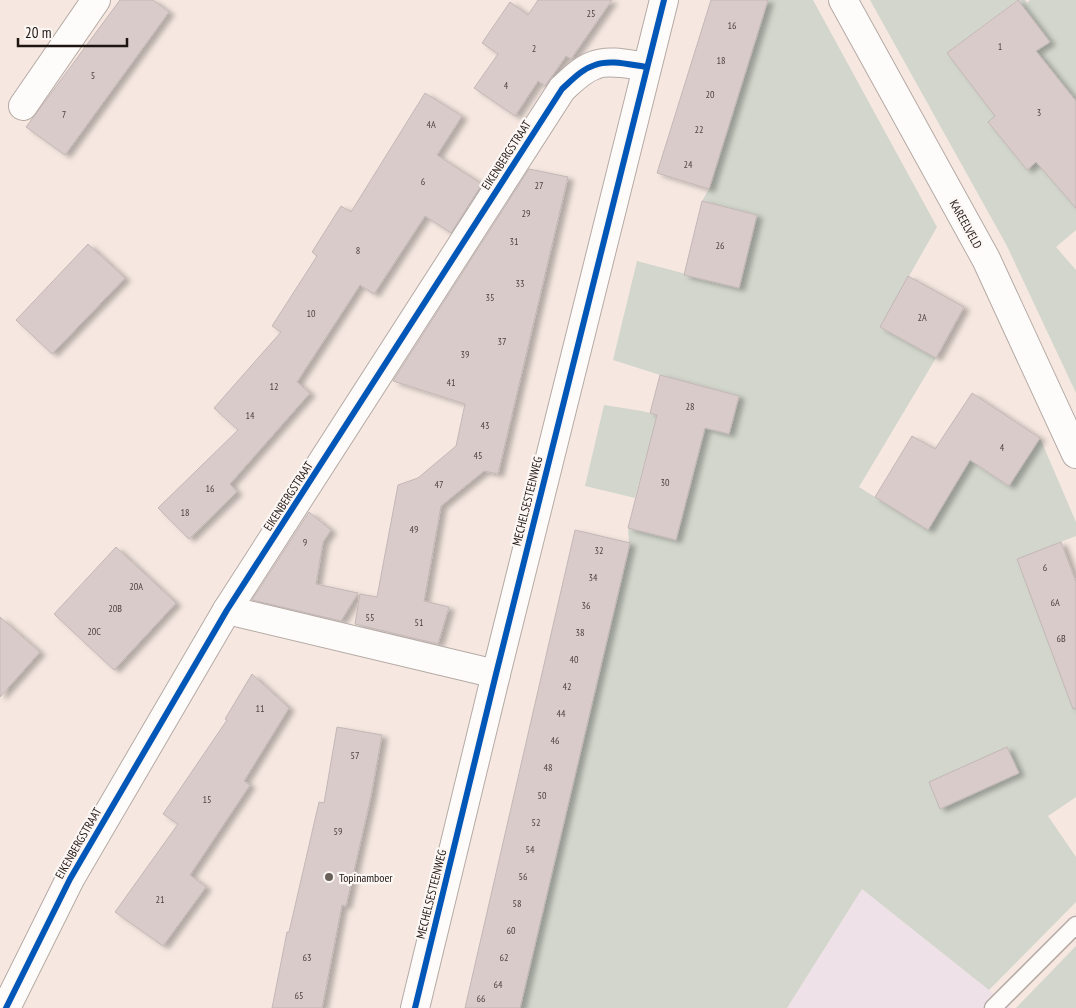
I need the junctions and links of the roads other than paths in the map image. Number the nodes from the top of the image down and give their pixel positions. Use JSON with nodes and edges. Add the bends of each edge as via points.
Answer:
{"nodes":[{"id":1,"x":96,"y":0,"type":"edge"},
{"id":2,"x":664,"y":0,"type":"edge"},
{"id":3,"x":843,"y":0,"type":"edge"},
{"id":4,"x":647,"y":68,"type":"junction"},
{"id":5,"x":23,"y":106,"type":"dead end"},
{"id":6,"x":1076,"y":454,"type":"edge"},
{"id":7,"x":227,"y":610,"type":"junction"},
{"id":8,"x":496,"y":674,"type":"junction"},
{"id":9,"x":1076,"y":925,"type":"edge"},
{"id":10,"x":6,"y":1008,"type":"edge"},
{"id":11,"x":415,"y":1008,"type":"edge"},
{"id":12,"x":993,"y":1008,"type":"edge"}],
"edges":[{"from":1,"to":5,"type":"street"},
{"from":2,"to":4,"type":"street","name":"MECHELSESTEENWEG"},
{"from":3,"to":6,"type":"street","name":"KAREELVELD","via":[[986,259]]},
{"from":4,"to":7,"type":"street","name":"EIKENBERGSTRAAT","via":[[609,63],[594,65],[562,89]]},
{"from":4,"to":8,"type":"street","name":"MECHELSESTEENWEG"},
{"from":7,"to":8,"type":"street"},
{"from":7,"to":10,"type":"street","name":"EIKENBERGSTRAAT","via":[[70,880]]},
{"from":8,"to":11,"type":"street","name":"MECHELSESTEENWEG"},
{"from":9,"to":12,"type":"lane"}]}
